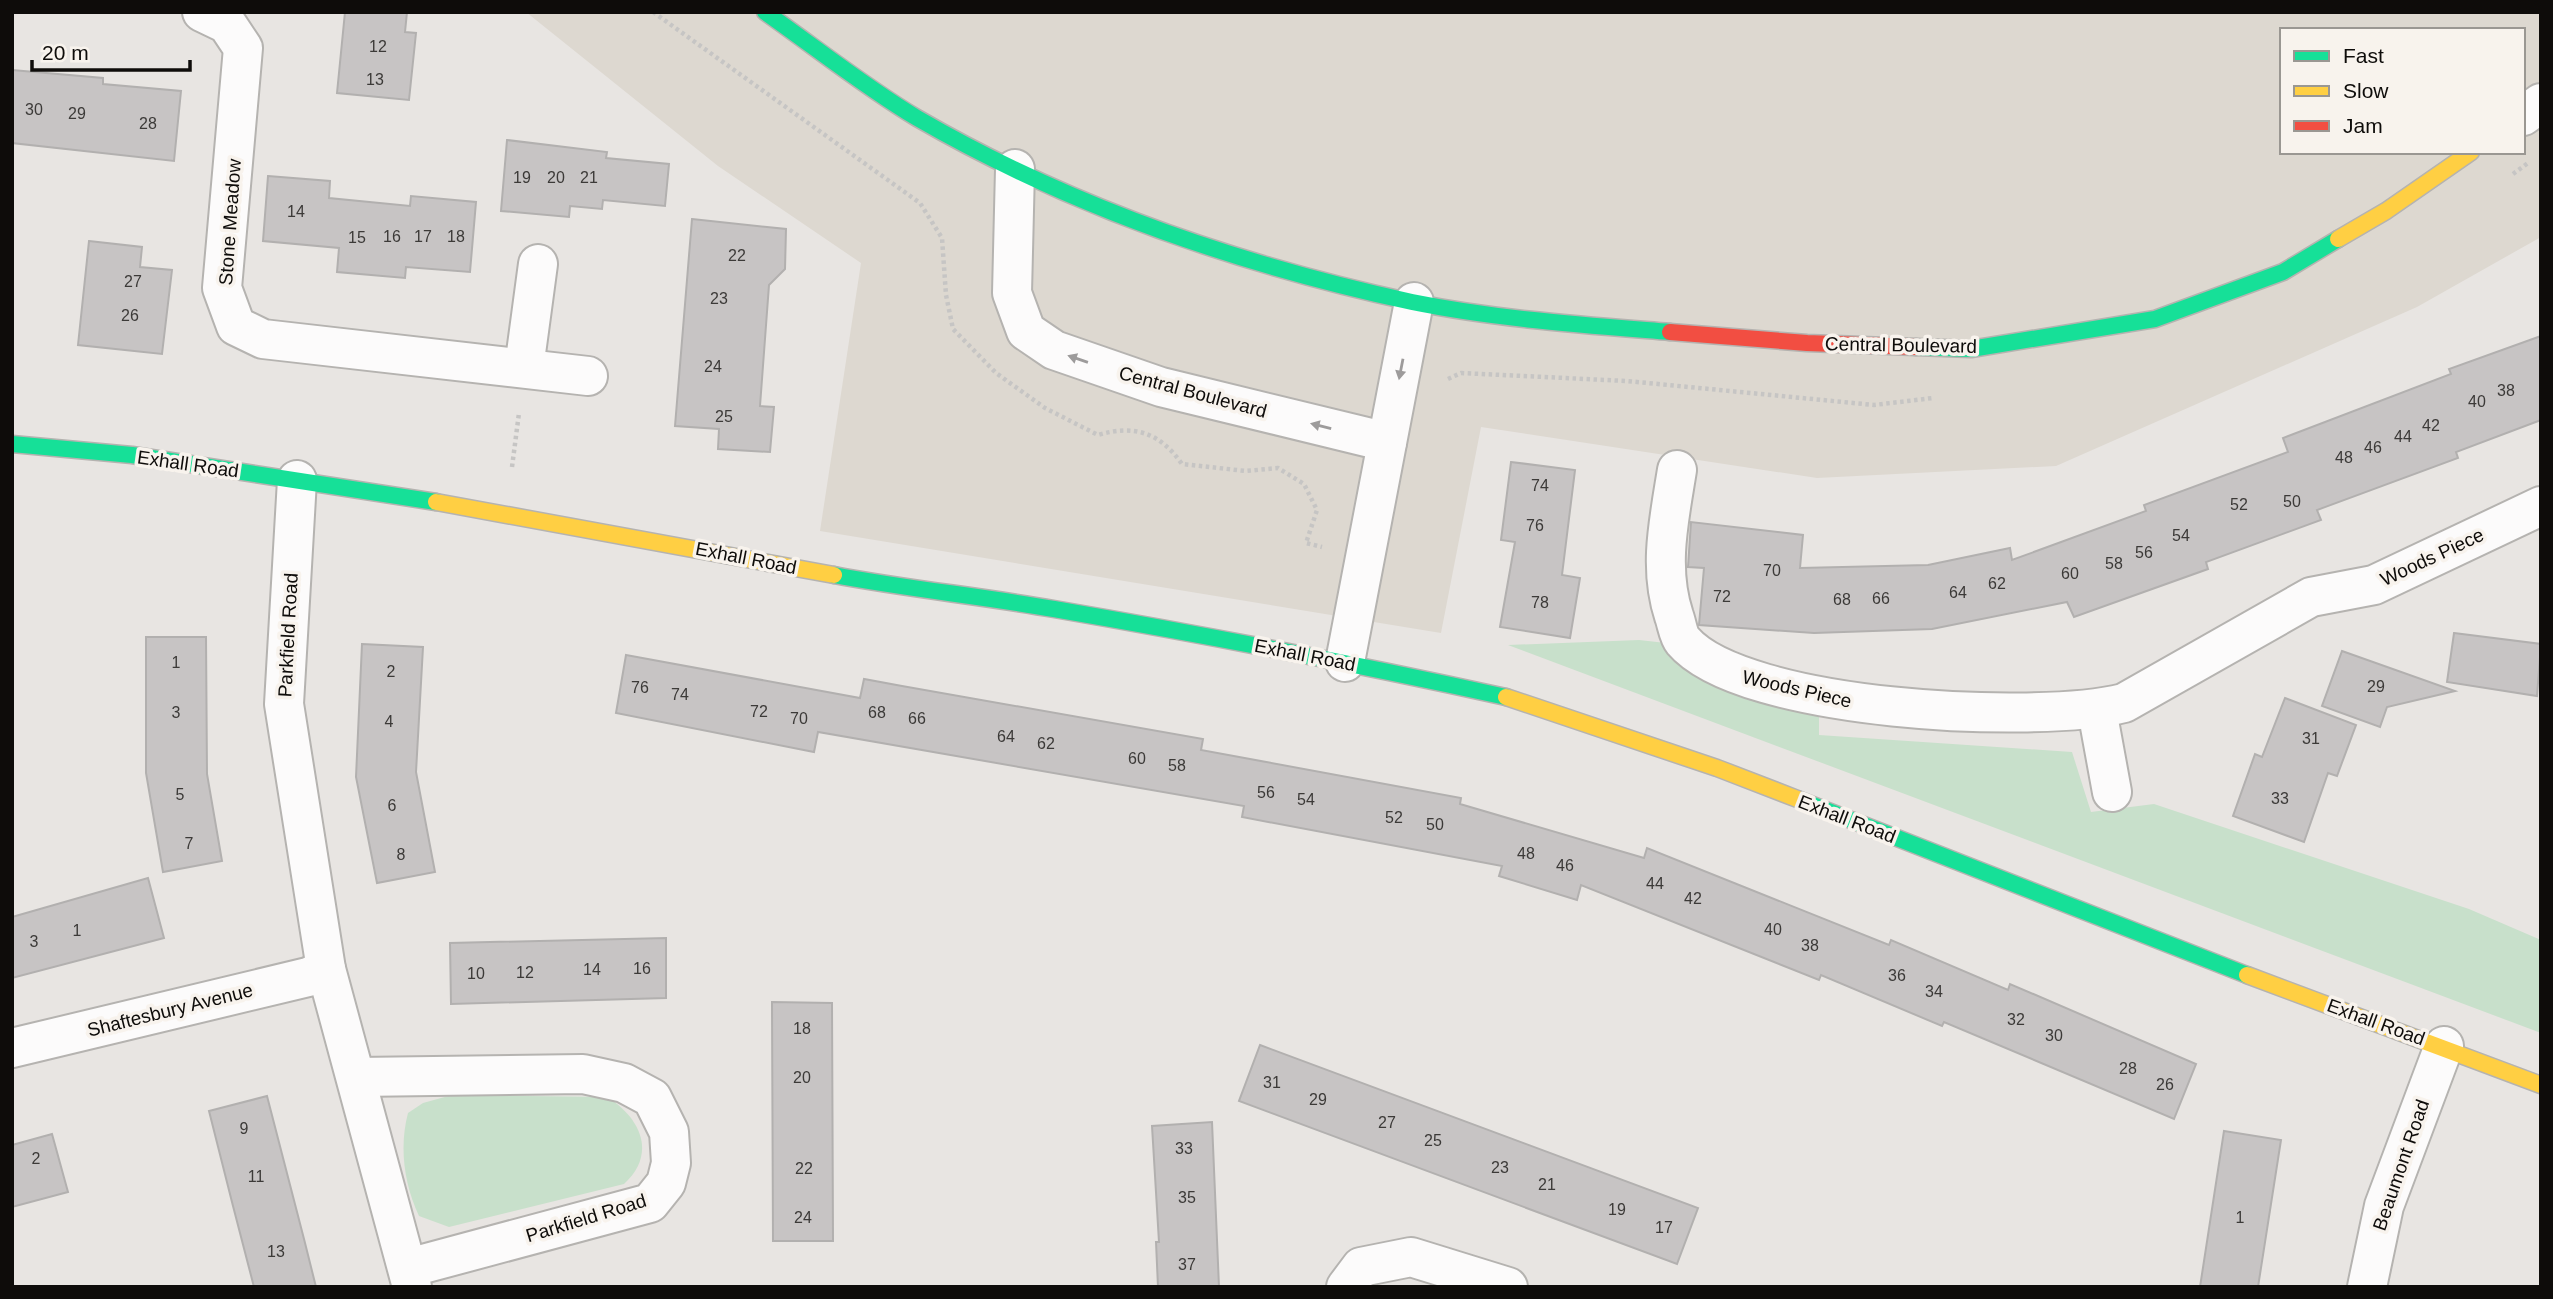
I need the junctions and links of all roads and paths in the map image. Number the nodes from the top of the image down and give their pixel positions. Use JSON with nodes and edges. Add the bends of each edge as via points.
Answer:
{"nodes":[{"id":1,"x":202,"y":12,"type":"edge"},
{"id":2,"x":765,"y":12,"type":"edge"},
{"id":3,"x":2541,"y":103,"type":"edge"},
{"id":4,"x":2525,"y":115,"type":"edge"},
{"id":5,"x":2468,"y":154,"type":"edge"},
{"id":6,"x":1014,"y":169,"type":"junction"},
{"id":7,"x":538,"y":264,"type":"dead end"},
{"id":8,"x":1414,"y":302,"type":"junction"},
{"id":9,"x":524,"y":368,"type":"junction"},
{"id":10,"x":588,"y":376,"type":"dead end"},
{"id":11,"x":1387,"y":442,"type":"junction"},
{"id":12,"x":12,"y":444,"type":"edge"},
{"id":13,"x":1676,"y":470,"type":"dead end"},
{"id":14,"x":298,"y":480,"type":"junction"},
{"id":15,"x":2541,"y":506,"type":"edge"},
{"id":16,"x":506,"y":513,"type":"junction"},
{"id":17,"x":1345,"y":662,"type":"junction"},
{"id":18,"x":2096,"y":710,"type":"junction"},
{"id":19,"x":2112,"y":792,"type":"dead end"},
{"id":20,"x":326,"y":970,"type":"junction"},
{"id":21,"x":2444,"y":1046,"type":"junction"},
{"id":22,"x":12,"y":1048,"type":"edge"},
{"id":23,"x":356,"y":1077,"type":"junction"},
{"id":24,"x":2541,"y":1084,"type":"edge"},
{"id":25,"x":410,"y":1277,"type":"edge"},
{"id":26,"x":1346,"y":1287,"type":"edge"},
{"id":27,"x":1508,"y":1287,"type":"edge"},
{"id":28,"x":2367,"y":1287,"type":"edge"}],
"edges":[{"from":1,"to":9,"type":"street","name":"Stone Meadow","via":[[227,23],[243,48],[222,288],[236,326],[263,339]]},
{"from":2,"to":6,"type":"street","name":"Central Boulevard","via":[[916,117]]},
{"from":3,"to":4,"type":"street"},
{"from":5,"to":8,"type":"street","name":"Central Boulevard","via":[[2386,211],[2283,272],[2155,319],[1971,349],[1807,343],[1581,325]]},
{"from":6,"to":8,"type":"street","name":"Central Boulevard","via":[[1173,236]]},
{"from":11,"to":6,"type":"street","name":"Central Boulevard","one_way":true,"via":[[1161,387],[1055,350],[1026,331],[1012,293]]},
{"from":7,"to":9,"type":"street"},
{"from":8,"to":11,"type":"street","one_way":true},
{"from":9,"to":10,"type":"street","name":"Stone Meadow"},
{"from":9,"to":16,"type":"path"},
{"from":11,"to":17,"type":"street"},
{"from":12,"to":14,"type":"street","name":"Exhall Road","via":[[132,455]]},
{"from":13,"to":18,"type":"street","name":"Woods Piece","via":[[1665,590],[1681,639],[1709,664],[1742,677],[1852,703],[1973,713]]},
{"from":14,"to":16,"type":"street","name":"Exhall Road"},
{"from":14,"to":20,"type":"street","name":"Parkfield Road","via":[[284,704]]},
{"from":15,"to":18,"type":"street","name":"Woods Piece","via":[[2374,585],[2311,597],[2124,703]]},
{"from":16,"to":17,"type":"street","name":"Exhall Road","via":[[920,591],[1050,608]]},
{"from":17,"to":21,"type":"street","name":"Exhall Road","via":[[1507,697],[1717,768],[2246,975]]},
{"from":18,"to":19,"type":"street"},
{"from":20,"to":22,"type":"street","name":"Shaftesbury Avenue"},
{"from":20,"to":23,"type":"street","name":"Parkfield Road"},
{"from":21,"to":24,"type":"street","name":"Exhall Road"},
{"from":21,"to":28,"type":"street","name":"Beaumont Road","via":[[2384,1206]]},
{"from":23,"to":25,"type":"street","name":"Parkfield Road"},
{"from":23,"to":25,"type":"street","name":"Parkfield Road","via":[[583,1074],[624,1083],[652,1098],[669,1132],[671,1163],[666,1183],[650,1203]]},
{"from":26,"to":27,"type":"street","via":[[1361,1267],[1411,1257]]}]}
